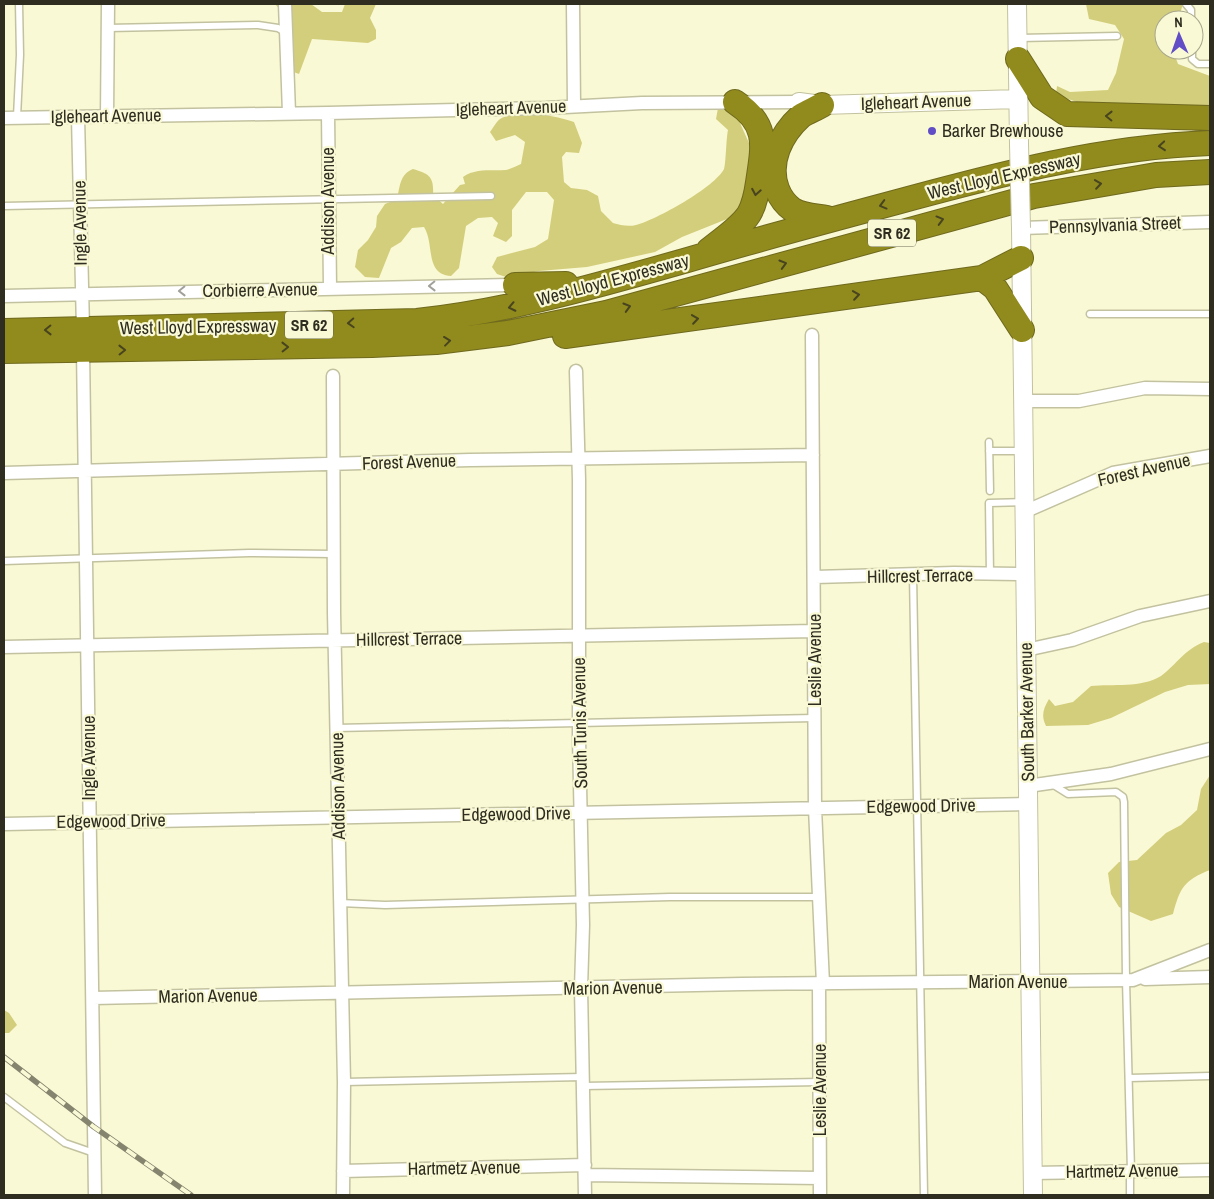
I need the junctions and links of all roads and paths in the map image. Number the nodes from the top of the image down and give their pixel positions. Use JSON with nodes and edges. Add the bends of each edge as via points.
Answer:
{"nodes":[{"id":1,"x":19,"y":4,"type":"edge"},
{"id":2,"x":108,"y":4,"type":"edge"},
{"id":3,"x":285,"y":4,"type":"edge"},
{"id":4,"x":573,"y":4,"type":"edge"},
{"id":5,"x":1017,"y":4,"type":"edge"},
{"id":6,"x":108,"y":28,"type":"junction"},
{"id":7,"x":286,"y":33,"type":"junction"},
{"id":8,"x":1117,"y":36,"type":"dead end"},
{"id":9,"x":1018,"y":49,"type":"junction"},
{"id":10,"x":1193,"y":60,"type":"edge"},
{"id":11,"x":1210,"y":64,"type":"edge"},
{"id":12,"x":1018,"y":99,"type":"junction"},
{"id":13,"x":735,"y":102,"type":"junction"},
{"id":14,"x":799,"y":102,"type":"junction"},
{"id":15,"x":574,"y":105,"type":"junction"},
{"id":16,"x":822,"y":105,"type":"junction"},
{"id":17,"x":289,"y":113,"type":"junction"},
{"id":18,"x":328,"y":113,"type":"junction"},
{"id":19,"x":107,"y":116,"type":"junction"},
{"id":20,"x":17,"y":117,"type":"junction"},
{"id":21,"x":78,"y":117,"type":"junction"},
{"id":22,"x":4,"y":118,"type":"edge"},
{"id":23,"x":1210,"y":118,"type":"edge"},
{"id":24,"x":1210,"y":143,"type":"edge"},
{"id":25,"x":763,"y":152,"type":"junction"},
{"id":26,"x":1210,"y":172,"type":"edge"},
{"id":27,"x":491,"y":196,"type":"dead end"},
{"id":28,"x":329,"y":199,"type":"junction"},
{"id":29,"x":80,"y":204,"type":"junction"},
{"id":30,"x":4,"y":206,"type":"edge"},
{"id":31,"x":831,"y":219,"type":"junction"},
{"id":32,"x":1210,"y":222,"type":"edge"},
{"id":33,"x":1020,"y":228,"type":"junction"},
{"id":34,"x":703,"y":255,"type":"junction"},
{"id":35,"x":1021,"y":258,"type":"junction"},
{"id":36,"x":982,"y":278,"type":"junction"},
{"id":37,"x":610,"y":282,"type":"junction"},
{"id":38,"x":516,"y":285,"type":"joint"},
{"id":39,"x":330,"y":288,"type":"junction"},
{"id":40,"x":82,"y":294,"type":"junction"},
{"id":41,"x":4,"y":296,"type":"edge"},
{"id":42,"x":1090,"y":314,"type":"dead end"},
{"id":43,"x":1210,"y":314,"type":"edge"},
{"id":44,"x":1022,"y":330,"type":"junction"},
{"id":45,"x":4,"y":331,"type":"edge"},
{"id":46,"x":508,"y":333,"type":"junction"},
{"id":47,"x":812,"y":335,"type":"dead end"},
{"id":48,"x":83,"y":340,"type":"junction"},
{"id":49,"x":4,"y":351,"type":"edge"},
{"id":50,"x":576,"y":371,"type":"dead end"},
{"id":51,"x":333,"y":376,"type":"dead end"},
{"id":52,"x":1210,"y":389,"type":"edge"},
{"id":53,"x":1023,"y":401,"type":"junction"},
{"id":54,"x":989,"y":442,"type":"dead end"},
{"id":55,"x":989,"y":451,"type":"junction"},
{"id":56,"x":1024,"y":451,"type":"junction"},
{"id":57,"x":813,"y":455,"type":"junction"},
{"id":58,"x":1210,"y":456,"type":"edge"},
{"id":59,"x":578,"y":459,"type":"junction"},
{"id":60,"x":333,"y":464,"type":"junction"},
{"id":61,"x":83,"y":470,"type":"junction"},
{"id":62,"x":4,"y":473,"type":"edge"},
{"id":63,"x":990,"y":490,"type":"dead end"},
{"id":64,"x":1024,"y":507,"type":"junction"},
{"id":65,"x":333,"y":554,"type":"junction"},
{"id":66,"x":85,"y":558,"type":"junction"},
{"id":67,"x":4,"y":561,"type":"edge"},
{"id":68,"x":1025,"y":574,"type":"junction"},
{"id":69,"x":913,"y":575,"type":"junction"},
{"id":70,"x":990,"y":575,"type":"junction"},
{"id":71,"x":815,"y":577,"type":"junction"},
{"id":72,"x":1210,"y":601,"type":"edge"},
{"id":73,"x":815,"y":631,"type":"junction"},
{"id":74,"x":579,"y":636,"type":"junction"},
{"id":75,"x":335,"y":641,"type":"junction"},
{"id":76,"x":87,"y":646,"type":"junction"},
{"id":77,"x":4,"y":647,"type":"edge"},
{"id":78,"x":1026,"y":650,"type":"junction"},
{"id":79,"x":816,"y":718,"type":"junction"},
{"id":80,"x":579,"y":722,"type":"junction"},
{"id":81,"x":336,"y":728,"type":"junction"},
{"id":82,"x":1210,"y":749,"type":"edge"},
{"id":83,"x":1052,"y":784,"type":"junction"},
{"id":84,"x":1028,"y":786,"type":"junction"},
{"id":85,"x":1028,"y":804,"type":"junction"},
{"id":86,"x":917,"y":806,"type":"junction"},
{"id":87,"x":815,"y":808,"type":"junction"},
{"id":88,"x":581,"y":813,"type":"junction"},
{"id":89,"x":337,"y":817,"type":"junction"},
{"id":90,"x":90,"y":822,"type":"junction"},
{"id":91,"x":4,"y":824,"type":"edge"},
{"id":92,"x":820,"y":897,"type":"junction"},
{"id":93,"x":583,"y":898,"type":"junction"},
{"id":94,"x":340,"y":903,"type":"junction"},
{"id":95,"x":1210,"y":950,"type":"edge"},
{"id":96,"x":1210,"y":977,"type":"edge"},
{"id":97,"x":1129,"y":980,"type":"junction"},
{"id":98,"x":921,"y":982,"type":"junction"},
{"id":99,"x":1030,"y":982,"type":"junction"},
{"id":100,"x":821,"y":984,"type":"junction"},
{"id":101,"x":581,"y":988,"type":"junction"},
{"id":102,"x":342,"y":994,"type":"junction"},
{"id":103,"x":93,"y":998,"type":"junction"},
{"id":104,"x":1210,"y":1076,"type":"edge"},
{"id":105,"x":1129,"y":1078,"type":"junction"},
{"id":106,"x":344,"y":1082,"type":"junction"},
{"id":107,"x":583,"y":1082,"type":"junction"},
{"id":108,"x":820,"y":1082,"type":"junction"},
{"id":109,"x":4,"y":1097,"type":"edge"},
{"id":110,"x":94,"y":1153,"type":"junction"},
{"id":111,"x":343,"y":1170,"type":"junction"},
{"id":112,"x":585,"y":1170,"type":"junction"},
{"id":113,"x":1210,"y":1170,"type":"edge"},
{"id":114,"x":1130,"y":1171,"type":"junction"},
{"id":115,"x":1033,"y":1173,"type":"junction"},
{"id":116,"x":820,"y":1178,"type":"junction"},
{"id":117,"x":95,"y":1195,"type":"edge"},
{"id":118,"x":343,"y":1195,"type":"edge"},
{"id":119,"x":585,"y":1195,"type":"edge"},
{"id":120,"x":820,"y":1195,"type":"edge"},
{"id":121,"x":924,"y":1195,"type":"edge"},
{"id":122,"x":1033,"y":1195,"type":"edge"},
{"id":123,"x":1130,"y":1195,"type":"edge"}],
"edges":[{"from":1,"to":20,"type":"lane"},
{"from":2,"to":6,"type":"street"},
{"from":3,"to":7,"type":"street"},
{"from":4,"to":15,"type":"street"},
{"from":5,"to":9,"type":"main road","name":"South Barker Avenue"},
{"from":6,"to":7,"type":"lane","via":[[258,25],[278,28]]},
{"from":6,"to":19,"type":"street"},
{"from":7,"to":17,"type":"street"},
{"from":8,"to":9,"type":"lane"},
{"from":9,"to":12,"type":"main road","name":"South Barker Avenue"},
{"from":23,"to":9,"type":"highway","one_way":true,"via":[[1067,114],[1042,97]]},
{"from":10,"to":11,"type":"lane","via":[[1198,64]]},
{"from":12,"to":16,"type":"main road","name":"Igleheart Avenue"},
{"from":12,"to":33,"type":"main road","name":"South Barker Avenue","bridge":true},
{"from":13,"to":14,"type":"street","name":"Igleheart Avenue"},
{"from":13,"to":15,"type":"street","name":"Igleheart Avenue"},
{"from":13,"to":25,"type":"highway","via":[[748,110],[757,122],[762,134]]},
{"from":14,"to":16,"type":"main road","name":"Igleheart Avenue"},
{"from":14,"to":25,"type":"highway","via":[[776,127]]},
{"from":15,"to":18,"type":"street","name":"Igleheart Avenue"},
{"from":16,"to":31,"type":"highway","via":[[802,116],[784,138],[775,156],[774,175],[780,194],[791,209]]},
{"from":17,"to":18,"type":"street","name":"Igleheart Avenue"},
{"from":17,"to":19,"type":"street","name":"Igleheart Avenue"},
{"from":18,"to":28,"type":"street","name":"Addison Avenue"},
{"from":19,"to":21,"type":"street","name":"Igleheart Avenue"},
{"from":20,"to":21,"type":"street","name":"Igleheart Avenue"},
{"from":20,"to":22,"type":"street","name":"Igleheart Avenue"},
{"from":21,"to":29,"type":"street","name":"Ingle Avenue"},
{"from":24,"to":31,"type":"highway","name":"West Lloyd Expressway","number":"SR 62","one_way":true,"via":[[1146,147],[1085,156],[998,174]]},
{"from":25,"to":34,"type":"highway","one_way":true,"via":[[750,213]]},
{"from":46,"to":26,"type":"highway","name":"West Lloyd Expressway","number":"SR 62","one_way":true,"via":[[606,313],[1034,196],[1156,176]]},
{"from":27,"to":28,"type":"lane"},
{"from":28,"to":29,"type":"lane"},
{"from":28,"to":39,"type":"street","name":"Addison Avenue"},
{"from":29,"to":30,"type":"lane"},
{"from":29,"to":40,"type":"street","name":"Ingle Avenue"},
{"from":31,"to":34,"type":"highway","name":"West Lloyd Expressway","number":"SR 62"},
{"from":32,"to":33,"type":"street","name":"Pennsylvania Street"},
{"from":33,"to":35,"type":"main road","name":"South Barker Avenue"},
{"from":34,"to":37,"type":"highway","name":"West Lloyd Expressway","number":"SR 62"},
{"from":35,"to":36,"type":"highway"},
{"from":35,"to":44,"type":"main road","name":"South Barker Avenue"},
{"from":36,"to":44,"type":"highway","via":[[996,288]]},
{"from":46,"to":36,"type":"highway","one_way":true,"via":[[567,336]]},
{"from":37,"to":38,"type":"highway"},
{"from":37,"to":48,"type":"highway","name":"West Lloyd Expressway","number":"SR 62","one_way":true,"via":[[482,313],[417,321]]},
{"from":38,"to":39,"type":"street","name":"Corbierre Avenue","one_way":true},
{"from":39,"to":40,"type":"street","name":"Corbierre Avenue","one_way":true},
{"from":40,"to":41,"type":"street","name":"Corbierre Avenue"},
{"from":40,"to":48,"type":"street","name":"Ingle Avenue"},
{"from":42,"to":43,"type":"lane"},
{"from":44,"to":53,"type":"main road","name":"South Barker Avenue"},
{"from":48,"to":45,"type":"highway","name":"West Lloyd Expressway","number":"SR 62","one_way":true},
{"from":48,"to":46,"type":"highway","name":"West Lloyd Expressway","number":"SR 62","one_way":true,"via":[[372,345],[436,342]]},
{"from":47,"to":57,"type":"street","name":"Leslie Avenue"},
{"from":48,"to":49,"type":"highway","name":"West Lloyd Expressway","number":"SR 62"},
{"from":48,"to":61,"type":"street","name":"Ingle Avenue"},
{"from":50,"to":59,"type":"street","name":"South Tunis Avenue"},
{"from":51,"to":60,"type":"street","name":"Addison Avenue"},
{"from":52,"to":53,"type":"street","via":[[1145,388],[1079,401]]},
{"from":53,"to":56,"type":"main road","name":"South Barker Avenue"},
{"from":54,"to":55,"type":"lane"},
{"from":55,"to":56,"type":"lane"},
{"from":55,"to":63,"type":"lane"},
{"from":56,"to":64,"type":"main road","name":"South Barker Avenue"},
{"from":57,"to":59,"type":"street","name":"Forest Avenue"},
{"from":57,"to":71,"type":"street","name":"Leslie Avenue"},
{"from":58,"to":64,"type":"street","name":"Forest Avenue","via":[[1113,473]]},
{"from":59,"to":60,"type":"street","name":"Forest Avenue"},
{"from":59,"to":74,"type":"street","name":"South Tunis Avenue"},
{"from":60,"to":61,"type":"street","name":"Forest Avenue"},
{"from":60,"to":65,"type":"street","name":"Addison Avenue"},
{"from":61,"to":62,"type":"street","name":"Forest Avenue"},
{"from":61,"to":66,"type":"street","name":"Ingle Avenue"},
{"from":64,"to":68,"type":"main road","name":"South Barker Avenue"},
{"from":64,"to":70,"type":"lane","via":[[989,503]]},
{"from":65,"to":66,"type":"lane"},
{"from":65,"to":75,"type":"street","name":"Addison Avenue"},
{"from":66,"to":67,"type":"lane"},
{"from":66,"to":76,"type":"street","name":"Ingle Avenue"},
{"from":68,"to":70,"type":"street","name":"Hillcrest Terrace"},
{"from":68,"to":78,"type":"main road","name":"South Barker Avenue"},
{"from":69,"to":70,"type":"street","name":"Hillcrest Terrace"},
{"from":69,"to":71,"type":"street","name":"Hillcrest Terrace"},
{"from":69,"to":86,"type":"lane"},
{"from":71,"to":73,"type":"street","name":"Leslie Avenue"},
{"from":72,"to":78,"type":"street","via":[[1140,616],[1072,640]]},
{"from":73,"to":74,"type":"street","name":"Hillcrest Terrace"},
{"from":73,"to":79,"type":"street","name":"Leslie Avenue"},
{"from":74,"to":75,"type":"street","name":"Hillcrest Terrace"},
{"from":74,"to":80,"type":"street","name":"South Tunis Avenue"},
{"from":75,"to":76,"type":"street","name":"Hillcrest Terrace"},
{"from":75,"to":81,"type":"street","name":"Addison Avenue"},
{"from":76,"to":77,"type":"street","name":"Hillcrest Terrace"},
{"from":76,"to":90,"type":"street","name":"Ingle Avenue"},
{"from":78,"to":84,"type":"main road","name":"South Barker Avenue"},
{"from":79,"to":80,"type":"lane"},
{"from":79,"to":87,"type":"street","name":"Leslie Avenue"},
{"from":80,"to":81,"type":"lane"},
{"from":80,"to":88,"type":"street","name":"South Tunis Avenue"},
{"from":81,"to":89,"type":"street","name":"Addison Avenue"},
{"from":82,"to":83,"type":"street","via":[[1111,774]]},
{"from":83,"to":84,"type":"street"},
{"from":83,"to":97,"type":"lane","via":[[1068,794],[1111,791],[1123,797]]},
{"from":84,"to":85,"type":"main road","name":"South Barker Avenue"},
{"from":85,"to":86,"type":"street","name":"Edgewood Drive"},
{"from":85,"to":99,"type":"main road","name":"South Barker Avenue"},
{"from":86,"to":87,"type":"street","name":"Edgewood Drive"},
{"from":86,"to":98,"type":"lane"},
{"from":87,"to":88,"type":"street","name":"Edgewood Drive"},
{"from":87,"to":92,"type":"street","name":"Leslie Avenue"},
{"from":88,"to":89,"type":"street","name":"Edgewood Drive"},
{"from":88,"to":93,"type":"street","name":"South Tunis Avenue"},
{"from":89,"to":90,"type":"street","name":"Edgewood Drive"},
{"from":89,"to":94,"type":"street","name":"Addison Avenue"},
{"from":90,"to":91,"type":"street","name":"Edgewood Drive"},
{"from":90,"to":103,"type":"street","name":"Ingle Avenue"},
{"from":92,"to":93,"type":"lane"},
{"from":92,"to":100,"type":"street","name":"Leslie Avenue"},
{"from":93,"to":94,"type":"lane","via":[[385,905]]},
{"from":93,"to":101,"type":"street","name":"South Tunis Avenue"},
{"from":94,"to":102,"type":"street","name":"Addison Avenue"},
{"from":95,"to":97,"type":"street","name":"Marion Avenue"},
{"from":96,"to":97,"type":"street","name":"Marion Avenue"},
{"from":97,"to":99,"type":"street","name":"Marion Avenue"},
{"from":97,"to":105,"type":"lane"},
{"from":98,"to":99,"type":"street","name":"Marion Avenue"},
{"from":98,"to":100,"type":"street","name":"Marion Avenue"},
{"from":98,"to":121,"type":"lane"},
{"from":99,"to":115,"type":"main road","name":"South Barker Avenue"},
{"from":100,"to":101,"type":"street","name":"Marion Avenue"},
{"from":100,"to":108,"type":"street","name":"Leslie Avenue"},
{"from":101,"to":102,"type":"street","name":"Marion Avenue"},
{"from":101,"to":107,"type":"street","name":"South Tunis Avenue"},
{"from":102,"to":103,"type":"street","name":"Marion Avenue"},
{"from":102,"to":106,"type":"street","name":"Addison Avenue"},
{"from":103,"to":110,"type":"street","name":"Ingle Avenue"},
{"from":104,"to":105,"type":"lane"},
{"from":105,"to":114,"type":"lane"},
{"from":106,"to":107,"type":"lane"},
{"from":106,"to":111,"type":"street","name":"Addison Avenue"},
{"from":107,"to":108,"type":"lane"},
{"from":107,"to":112,"type":"street","name":"South Tunis Avenue"},
{"from":108,"to":116,"type":"street","name":"Leslie Avenue"},
{"from":109,"to":110,"type":"lane","via":[[65,1143]]},
{"from":110,"to":117,"type":"street","name":"Ingle Avenue"},
{"from":111,"to":112,"type":"street","name":"Hartmetz Avenue"},
{"from":111,"to":118,"type":"street","name":"Addison Avenue"},
{"from":112,"to":116,"type":"street","name":"Hartmetz Avenue"},
{"from":112,"to":119,"type":"street","name":"South Tunis Avenue"},
{"from":113,"to":114,"type":"street","name":"Hartmetz Avenue"},
{"from":114,"to":115,"type":"street","name":"Hartmetz Avenue"},
{"from":114,"to":123,"type":"lane"},
{"from":115,"to":122,"type":"main road","name":"South Barker Avenue"},
{"from":116,"to":120,"type":"street","name":"Leslie Avenue"}]}
